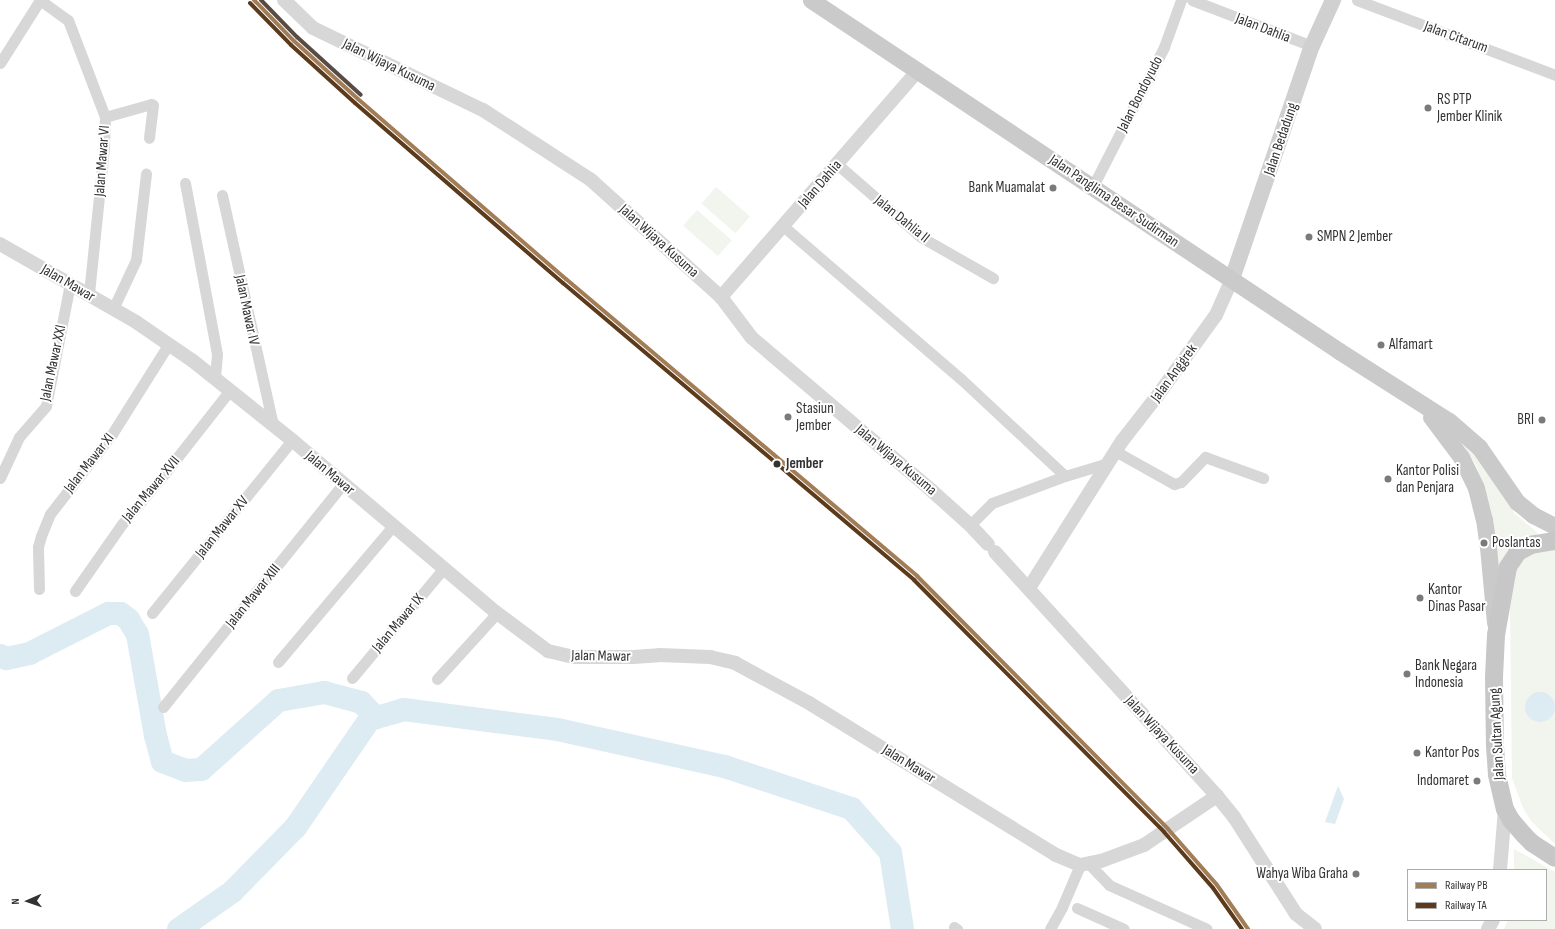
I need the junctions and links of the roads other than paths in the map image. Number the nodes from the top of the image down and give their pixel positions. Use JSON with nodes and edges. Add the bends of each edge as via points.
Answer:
{"nodes":[{"id":1,"x":40,"y":0,"type":"edge"},
{"id":2,"x":284,"y":0,"type":"edge"},
{"id":3,"x":811,"y":0,"type":"edge"},
{"id":4,"x":1182,"y":0,"type":"edge"},
{"id":5,"x":1192,"y":0,"type":"edge"},
{"id":6,"x":1333,"y":0,"type":"edge"},
{"id":7,"x":1356,"y":0,"type":"edge"},
{"id":8,"x":1312,"y":46,"type":"junction"},
{"id":9,"x":0,"y":64,"type":"edge"},
{"id":10,"x":918,"y":70,"type":"junction"},
{"id":11,"x":1555,"y":75,"type":"edge"},
{"id":12,"x":105,"y":117,"type":"junction"},
{"id":13,"x":149,"y":138,"type":"dead end"},
{"id":14,"x":837,"y":164,"type":"junction"},
{"id":15,"x":146,"y":174,"type":"dead end"},
{"id":16,"x":185,"y":183,"type":"dead end"},
{"id":17,"x":1093,"y":186,"type":"junction"},
{"id":18,"x":222,"y":195,"type":"dead end"},
{"id":19,"x":783,"y":226,"type":"junction"},
{"id":20,"x":0,"y":244,"type":"edge"},
{"id":21,"x":993,"y":278,"type":"dead end"},
{"id":22,"x":1232,"y":279,"type":"junction"},
{"id":23,"x":70,"y":284,"type":"junction"},
{"id":24,"x":88,"y":294,"type":"junction"},
{"id":25,"x":721,"y":297,"type":"junction"},
{"id":26,"x":113,"y":309,"type":"junction"},
{"id":27,"x":168,"y":345,"type":"junction"},
{"id":28,"x":215,"y":378,"type":"junction"},
{"id":29,"x":230,"y":390,"type":"junction"},
{"id":30,"x":1418,"y":401,"type":"junction"},
{"id":31,"x":273,"y":425,"type":"junction"},
{"id":32,"x":292,"y":440,"type":"junction"},
{"id":33,"x":1112,"y":457,"type":"junction"},
{"id":34,"x":1065,"y":476,"type":"junction"},
{"id":35,"x":0,"y":478,"type":"edge"},
{"id":36,"x":1263,"y":478,"type":"dead end"},
{"id":37,"x":344,"y":484,"type":"junction"},
{"id":38,"x":970,"y":525,"type":"junction"},
{"id":39,"x":392,"y":526,"type":"junction"},
{"id":40,"x":1555,"y":526,"type":"edge"},
{"id":41,"x":1555,"y":541,"type":"edge"},
{"id":42,"x":443,"y":568,"type":"junction"},
{"id":43,"x":1029,"y":588,"type":"junction"},
{"id":44,"x":40,"y":589,"type":"dead end"},
{"id":45,"x":75,"y":590,"type":"dead end"},
{"id":46,"x":152,"y":613,"type":"dead end"},
{"id":47,"x":497,"y":613,"type":"junction"},
{"id":48,"x":1496,"y":635,"type":"junction"},
{"id":49,"x":278,"y":662,"type":"dead end"},
{"id":50,"x":352,"y":678,"type":"dead end"},
{"id":51,"x":436,"y":679,"type":"dead end"},
{"id":52,"x":163,"y":707,"type":"dead end"},
{"id":53,"x":1217,"y":796,"type":"junction"},
{"id":54,"x":1505,"y":809,"type":"junction"},
{"id":55,"x":1555,"y":858,"type":"edge"},
{"id":56,"x":1085,"y":865,"type":"junction"},
{"id":57,"x":1500,"y":869,"type":"edge"},
{"id":58,"x":1077,"y":908,"type":"dead end"},
{"id":59,"x":1184,"y":924,"type":"edge"},
{"id":60,"x":1050,"y":929,"type":"edge"},
{"id":61,"x":1124,"y":929,"type":"edge"},
{"id":62,"x":1207,"y":929,"type":"edge"},
{"id":63,"x":1315,"y":929,"type":"edge"}],
"edges":[{"from":1,"to":9,"type":"street"},
{"from":1,"to":12,"type":"street","name":"Jalan Mawar VI","via":[[68,20]]},
{"from":2,"to":25,"type":"street","name":"Jalan Wijaya Kusuma","via":[[313,28],[484,110],[591,180]]},
{"from":3,"to":10,"type":"main road","name":"Jalan Panglima Besar Sudirman"},
{"from":4,"to":17,"type":"street","name":"Jalan Bondoyudo","via":[[1164,48]]},
{"from":5,"to":8,"type":"street","name":"Jalan Dahlia"},
{"from":6,"to":8,"type":"main road","name":"Jalan Bedadung"},
{"from":7,"to":11,"type":"street","name":"Jalan Citarum"},
{"from":8,"to":22,"type":"main road","name":"Jalan Bedadung"},
{"from":10,"to":14,"type":"street","name":"Jalan Dahlia"},
{"from":10,"to":17,"type":"main road","name":"Jalan Panglima Besar Sudirman"},
{"from":12,"to":13,"type":"street","via":[[151,104],[153,105]]},
{"from":12,"to":24,"type":"street","name":"Jalan Mawar VI","via":[[102,172]]},
{"from":14,"to":19,"type":"street","name":"Jalan Dahlia"},
{"from":14,"to":21,"type":"street","name":"Jalan Dahlia II","via":[[921,237]]},
{"from":15,"to":26,"type":"street","via":[[136,260]]},
{"from":16,"to":28,"type":"street","via":[[217,354]]},
{"from":17,"to":22,"type":"main road","name":"Jalan Panglima Besar Sudirman"},
{"from":18,"to":31,"type":"street","name":"Jalan Mawar IV"},
{"from":19,"to":25,"type":"street","name":"Jalan Dahlia"},
{"from":19,"to":34,"type":"street","via":[[961,379]]},
{"from":20,"to":23,"type":"street","name":"Jalan Mawar"},
{"from":22,"to":30,"type":"main road","name":"Jalan Panglima Besar Sudirman"},
{"from":22,"to":33,"type":"street","name":"Jalan Anggrek","via":[[1216,315]]},
{"from":23,"to":24,"type":"street","name":"Jalan Mawar"},
{"from":23,"to":35,"type":"street","name":"Jalan Mawar XXI","via":[[46,406],[19,437]]},
{"from":24,"to":26,"type":"street","name":"Jalan Mawar"},
{"from":25,"to":38,"type":"street","name":"Jalan Wijaya Kusuma","via":[[752,338]]},
{"from":26,"to":27,"type":"street","name":"Jalan Mawar"},
{"from":27,"to":28,"type":"street","name":"Jalan Mawar"},
{"from":27,"to":44,"type":"street","name":"Jalan Mawar XI","via":[[112,434],[50,514],[38,547]]},
{"from":28,"to":29,"type":"street","name":"Jalan Mawar"},
{"from":29,"to":31,"type":"street","name":"Jalan Mawar"},
{"from":29,"to":45,"type":"street","name":"Jalan Mawar XVII","via":[[122,524]]},
{"from":30,"to":40,"type":"main road","name":"Jalan Panglima Besar Sudirman","via":[[1449,421],[1479,447],[1518,502],[1533,515]]},
{"from":30,"to":48,"type":"main road","name":"Jalan Panglima Besar Sudirman","via":[[1454,445],[1476,488],[1488,547]]},
{"from":31,"to":32,"type":"street","name":"Jalan Mawar"},
{"from":32,"to":37,"type":"street","name":"Jalan Mawar"},
{"from":32,"to":46,"type":"street","name":"Jalan Mawar XV"},
{"from":33,"to":34,"type":"street"},
{"from":33,"to":36,"type":"street","via":[[1174,484],[1181,482],[1205,458]]},
{"from":33,"to":43,"type":"street","name":"Jalan Anggrek"},
{"from":34,"to":38,"type":"street","via":[[992,503]]},
{"from":37,"to":39,"type":"street","name":"Jalan Mawar"},
{"from":37,"to":52,"type":"street","name":"Jalan Mawar XIII"},
{"from":38,"to":43,"type":"street","name":"Jalan Wijaya Kusuma"},
{"from":39,"to":42,"type":"street","name":"Jalan Mawar"},
{"from":39,"to":49,"type":"street"},
{"from":41,"to":48,"type":"highway","name":"Jalan Sultan Agung","via":[[1531,545],[1518,552],[1508,568]]},
{"from":42,"to":47,"type":"street","name":"Jalan Mawar"},
{"from":42,"to":50,"type":"street","name":"Jalan Mawar IX"},
{"from":43,"to":53,"type":"street","name":"Jalan Wijaya Kusuma"},
{"from":47,"to":51,"type":"street"},
{"from":47,"to":56,"type":"street","name":"Jalan Mawar","via":[[548,651],[574,657],[659,655],[710,657],[735,663],[809,703],[1056,855]]},
{"from":48,"to":54,"type":"highway","name":"Jalan Sultan Agung","via":[[1495,746],[1497,775]]},
{"from":53,"to":56,"type":"street","via":[[1144,845],[1101,862]]},
{"from":53,"to":63,"type":"street","name":"Jalan Wijaya Kusuma","via":[[1234,817],[1296,914]]},
{"from":54,"to":55,"type":"highway","name":"Jalan Sultan Agung","via":[[1511,820],[1532,843]]},
{"from":54,"to":57,"type":"street"},
{"from":56,"to":59,"type":"street","via":[[1109,885]]},
{"from":56,"to":60,"type":"street"},
{"from":58,"to":61,"type":"street"},
{"from":59,"to":62,"type":"street"}]}
